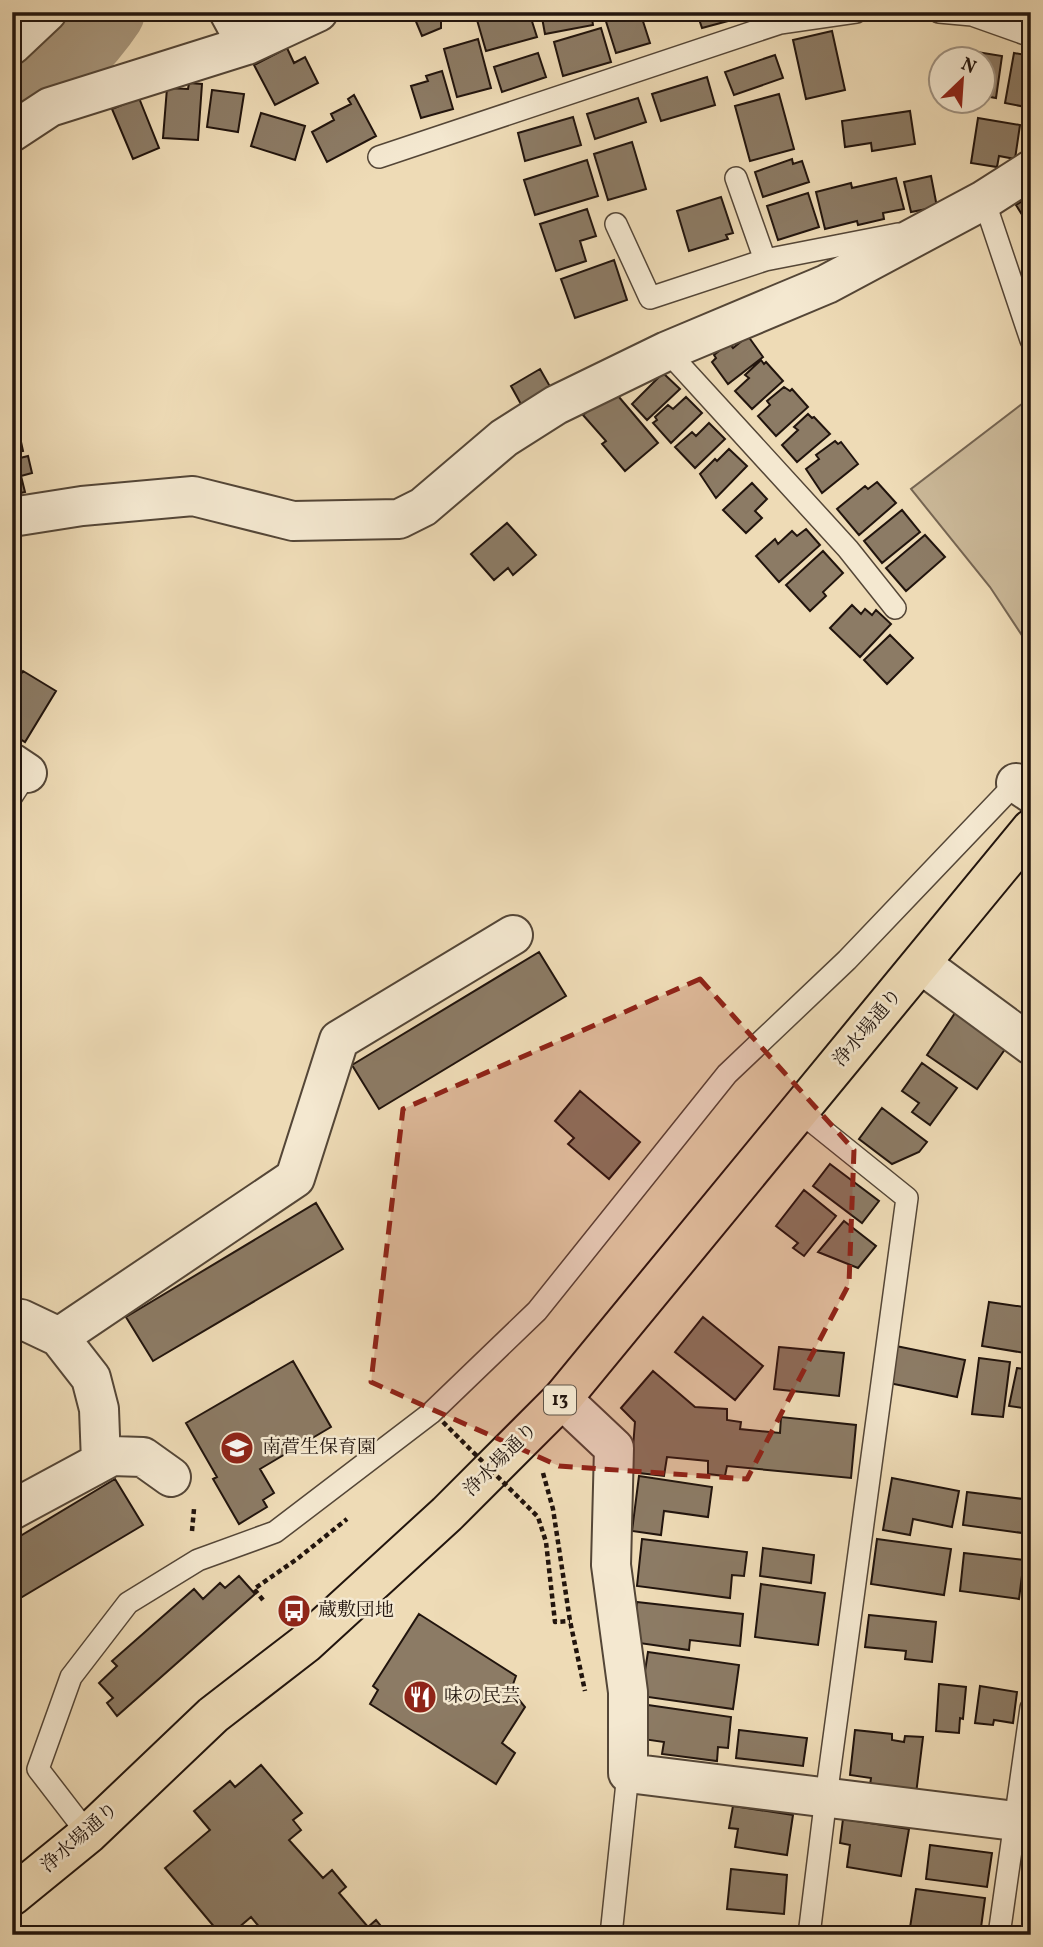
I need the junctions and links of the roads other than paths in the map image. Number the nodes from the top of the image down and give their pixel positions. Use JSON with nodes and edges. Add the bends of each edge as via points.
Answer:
{"nodes":[{"id":1,"x":47,"y":12,"type":"edge"},
{"id":2,"x":229,"y":12,"type":"edge"},
{"id":3,"x":317,"y":12,"type":"edge"},
{"id":4,"x":856,"y":12,"type":"edge"},
{"id":5,"x":939,"y":12,"type":"edge"},
{"id":6,"x":1031,"y":36,"type":"edge"},
{"id":7,"x":12,"y":45,"type":"edge"},
{"id":8,"x":247,"y":45,"type":"junction"},
{"id":9,"x":12,"y":132,"type":"edge"},
{"id":10,"x":379,"y":158,"type":"dead end"},
{"id":11,"x":1031,"y":170,"type":"edge"},
{"id":12,"x":736,"y":178,"type":"dead end"},
{"id":13,"x":984,"y":200,"type":"junction"},
{"id":14,"x":616,"y":224,"type":"dead end"},
{"id":15,"x":927,"y":231,"type":"junction"},
{"id":16,"x":765,"y":260,"type":"junction"},
{"id":17,"x":1031,"y":340,"type":"edge"},
{"id":18,"x":667,"y":351,"type":"junction"},
{"id":19,"x":12,"y":517,"type":"edge"},
{"id":20,"x":895,"y":608,"type":"dead end"},
{"id":21,"x":1023,"y":788,"type":"edge"},
{"id":22,"x":1031,"y":830,"type":"edge"},
{"id":23,"x":513,"y":935,"type":"dead end"},
{"id":24,"x":921,"y":964,"type":"junction"},
{"id":25,"x":1031,"y":1045,"type":"edge"},
{"id":26,"x":799,"y":1111,"type":"junction"},
{"id":27,"x":12,"y":1318,"type":"edge"},
{"id":28,"x":59,"y":1337,"type":"junction"},
{"id":29,"x":562,"y":1399,"type":"junction"},
{"id":30,"x":101,"y":1462,"type":"junction"},
{"id":31,"x":171,"y":1477,"type":"road end"},
{"id":32,"x":12,"y":1510,"type":"edge"},
{"id":33,"x":1031,"y":1708,"type":"edge"},
{"id":34,"x":628,"y":1773,"type":"junction"},
{"id":35,"x":826,"y":1797,"type":"junction"},
{"id":36,"x":1023,"y":1822,"type":"edge"},
{"id":37,"x":88,"y":1834,"type":"junction"},
{"id":38,"x":12,"y":1896,"type":"edge"},
{"id":39,"x":611,"y":1935,"type":"edge"},
{"id":40,"x":809,"y":1935,"type":"edge"},
{"id":41,"x":999,"y":1935,"type":"edge"}],
"edges":[{"from":1,"to":7,"type":"street"},
{"from":2,"to":8,"type":"street"},
{"from":3,"to":8,"type":"street"},
{"from":4,"to":10,"type":"lane","via":[[780,23]]},
{"from":5,"to":6,"type":"lane","via":[[972,15]]},
{"from":8,"to":9,"type":"street","via":[[50,107]]},
{"from":11,"to":13,"type":"street"},
{"from":12,"to":16,"type":"lane"},
{"from":13,"to":15,"type":"street"},
{"from":13,"to":17,"type":"lane"},
{"from":14,"to":16,"type":"lane","via":[[650,298]]},
{"from":15,"to":16,"type":"lane"},
{"from":15,"to":18,"type":"street","via":[[827,284]]},
{"from":18,"to":19,"type":"street","via":[[556,405],[504,438],[423,508],[400,519],[293,521],[193,496]]},
{"from":18,"to":20,"type":"lane","via":[[848,549]]},
{"from":21,"to":37,"type":"lane","via":[[727,1074],[537,1311],[431,1413],[275,1532],[190,1565],[128,1603],[71,1677],[38,1769]]},
{"from":22,"to":24,"type":"main road","name":"浄水場通り","number":"13"},
{"from":23,"to":28,"type":"street","via":[[339,1040],[295,1178]]},
{"from":24,"to":25,"type":"street"},
{"from":24,"to":26,"type":"main road","name":"浄水場通り","number":"13"},
{"from":26,"to":29,"type":"main road","name":"浄水場通り","number":"13"},
{"from":26,"to":35,"type":"lane","via":[[907,1198]]},
{"from":27,"to":28,"type":"street"},
{"from":28,"to":30,"type":"street","via":[[91,1378],[99,1409]]},
{"from":29,"to":34,"type":"street","via":[[614,1448],[611,1565],[628,1692]]},
{"from":29,"to":37,"type":"main road","name":"浄水場通り","number":"13","via":[[447,1514],[304,1644],[213,1715]]},
{"from":30,"to":31,"type":"street","via":[[112,1456],[143,1457]]},
{"from":30,"to":32,"type":"street"},
{"from":33,"to":36,"type":"lane"},
{"from":34,"to":35,"type":"street"},
{"from":34,"to":39,"type":"lane"},
{"from":35,"to":36,"type":"street"},
{"from":35,"to":40,"type":"lane"},
{"from":36,"to":41,"type":"lane"},
{"from":37,"to":38,"type":"main road","name":"浄水場通り","number":"13"}]}
